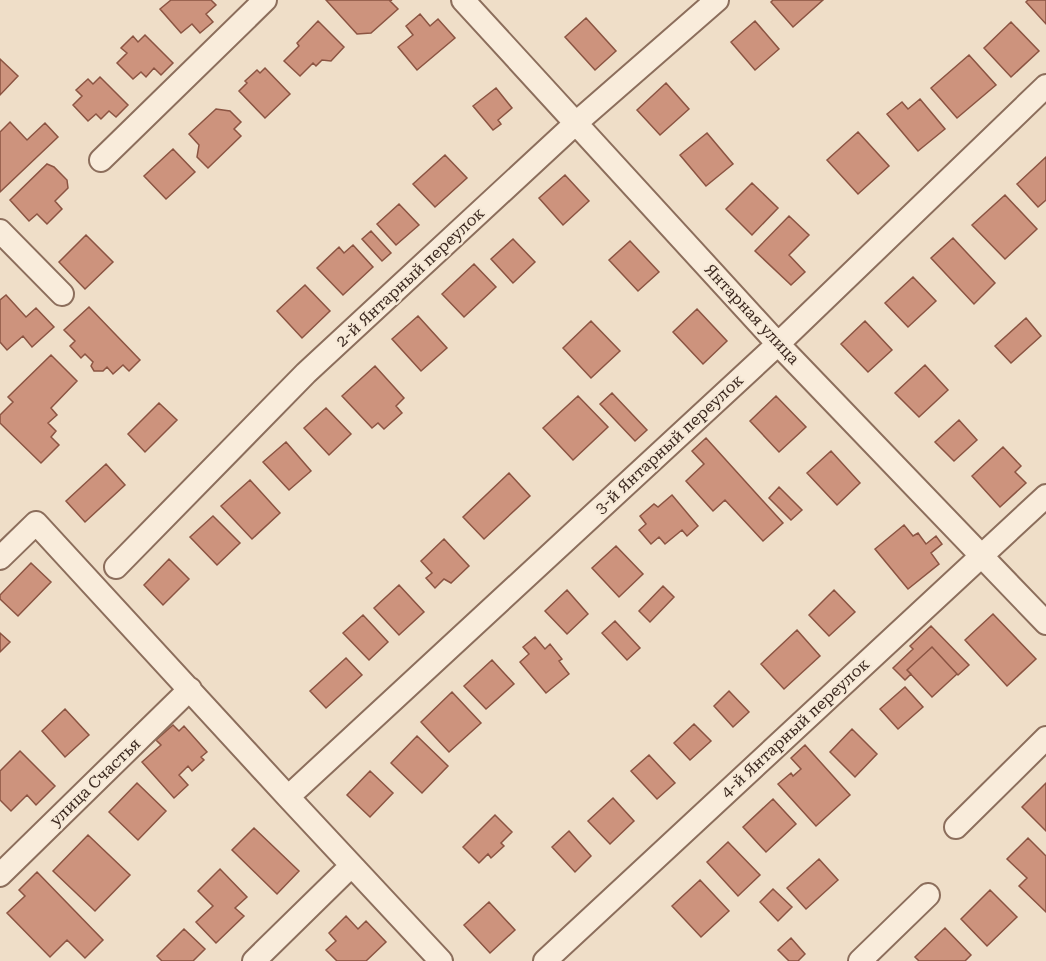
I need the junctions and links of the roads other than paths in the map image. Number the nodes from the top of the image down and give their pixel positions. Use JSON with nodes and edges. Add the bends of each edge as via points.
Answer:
{"nodes":[{"id":1,"x":265,"y":0,"type":"edge"},
{"id":2,"x":463,"y":0,"type":"edge"},
{"id":3,"x":717,"y":0,"type":"edge"},
{"id":4,"x":1046,"y":86,"type":"edge"},
{"id":5,"x":576,"y":123,"type":"junction"},
{"id":6,"x":101,"y":160,"type":"dead end"},
{"id":7,"x":0,"y":231,"type":"edge"},
{"id":8,"x":62,"y":294,"type":"dead end"},
{"id":9,"x":778,"y":344,"type":"junction"},
{"id":10,"x":1046,"y":496,"type":"edge"},
{"id":11,"x":982,"y":555,"type":"junction"},
{"id":12,"x":0,"y":558,"type":"edge"},
{"id":13,"x":116,"y":567,"type":"dead end"},
{"id":14,"x":1046,"y":623,"type":"edge"},
{"id":15,"x":190,"y":689,"type":"junction"},
{"id":16,"x":1046,"y":738,"type":"edge"},
{"id":17,"x":288,"y":797,"type":"junction"},
{"id":18,"x":956,"y":827,"type":"dead end"},
{"id":19,"x":351,"y":866,"type":"junction"},
{"id":20,"x":0,"y":875,"type":"edge"},
{"id":21,"x":928,"y":895,"type":"dead end"},
{"id":22,"x":254,"y":961,"type":"edge"},
{"id":23,"x":441,"y":961,"type":"edge"},
{"id":24,"x":545,"y":961,"type":"edge"},
{"id":25,"x":860,"y":961,"type":"edge"}],
"edges":[{"from":1,"to":6,"type":"street"},
{"from":2,"to":5,"type":"street","name":"Янтарная улица"},
{"from":3,"to":5,"type":"street","name":"2-й Янтарный переулок"},
{"from":4,"to":9,"type":"street","name":"3-й Янтарный переулок"},
{"from":5,"to":9,"type":"street","name":"Янтарная улица"},
{"from":5,"to":13,"type":"street","name":"2-й Янтарный переулок","via":[[306,373]]},
{"from":7,"to":8,"type":"street"},
{"from":9,"to":11,"type":"street","name":"Янтарная улица"},
{"from":9,"to":17,"type":"street","name":"3-й Янтарный переулок"},
{"from":10,"to":11,"type":"street","name":"4-й Янтарный переулок"},
{"from":11,"to":14,"type":"street","name":"Янтарная улица"},
{"from":11,"to":24,"type":"street","name":"4-й Янтарный переулок"},
{"from":12,"to":15,"type":"street","via":[[36,523]]},
{"from":15,"to":17,"type":"street"},
{"from":15,"to":20,"type":"street","name":"улица Счастья"},
{"from":16,"to":18,"type":"street"},
{"from":17,"to":19,"type":"street"},
{"from":19,"to":22,"type":"street"},
{"from":19,"to":23,"type":"street"},
{"from":21,"to":25,"type":"street"}]}
